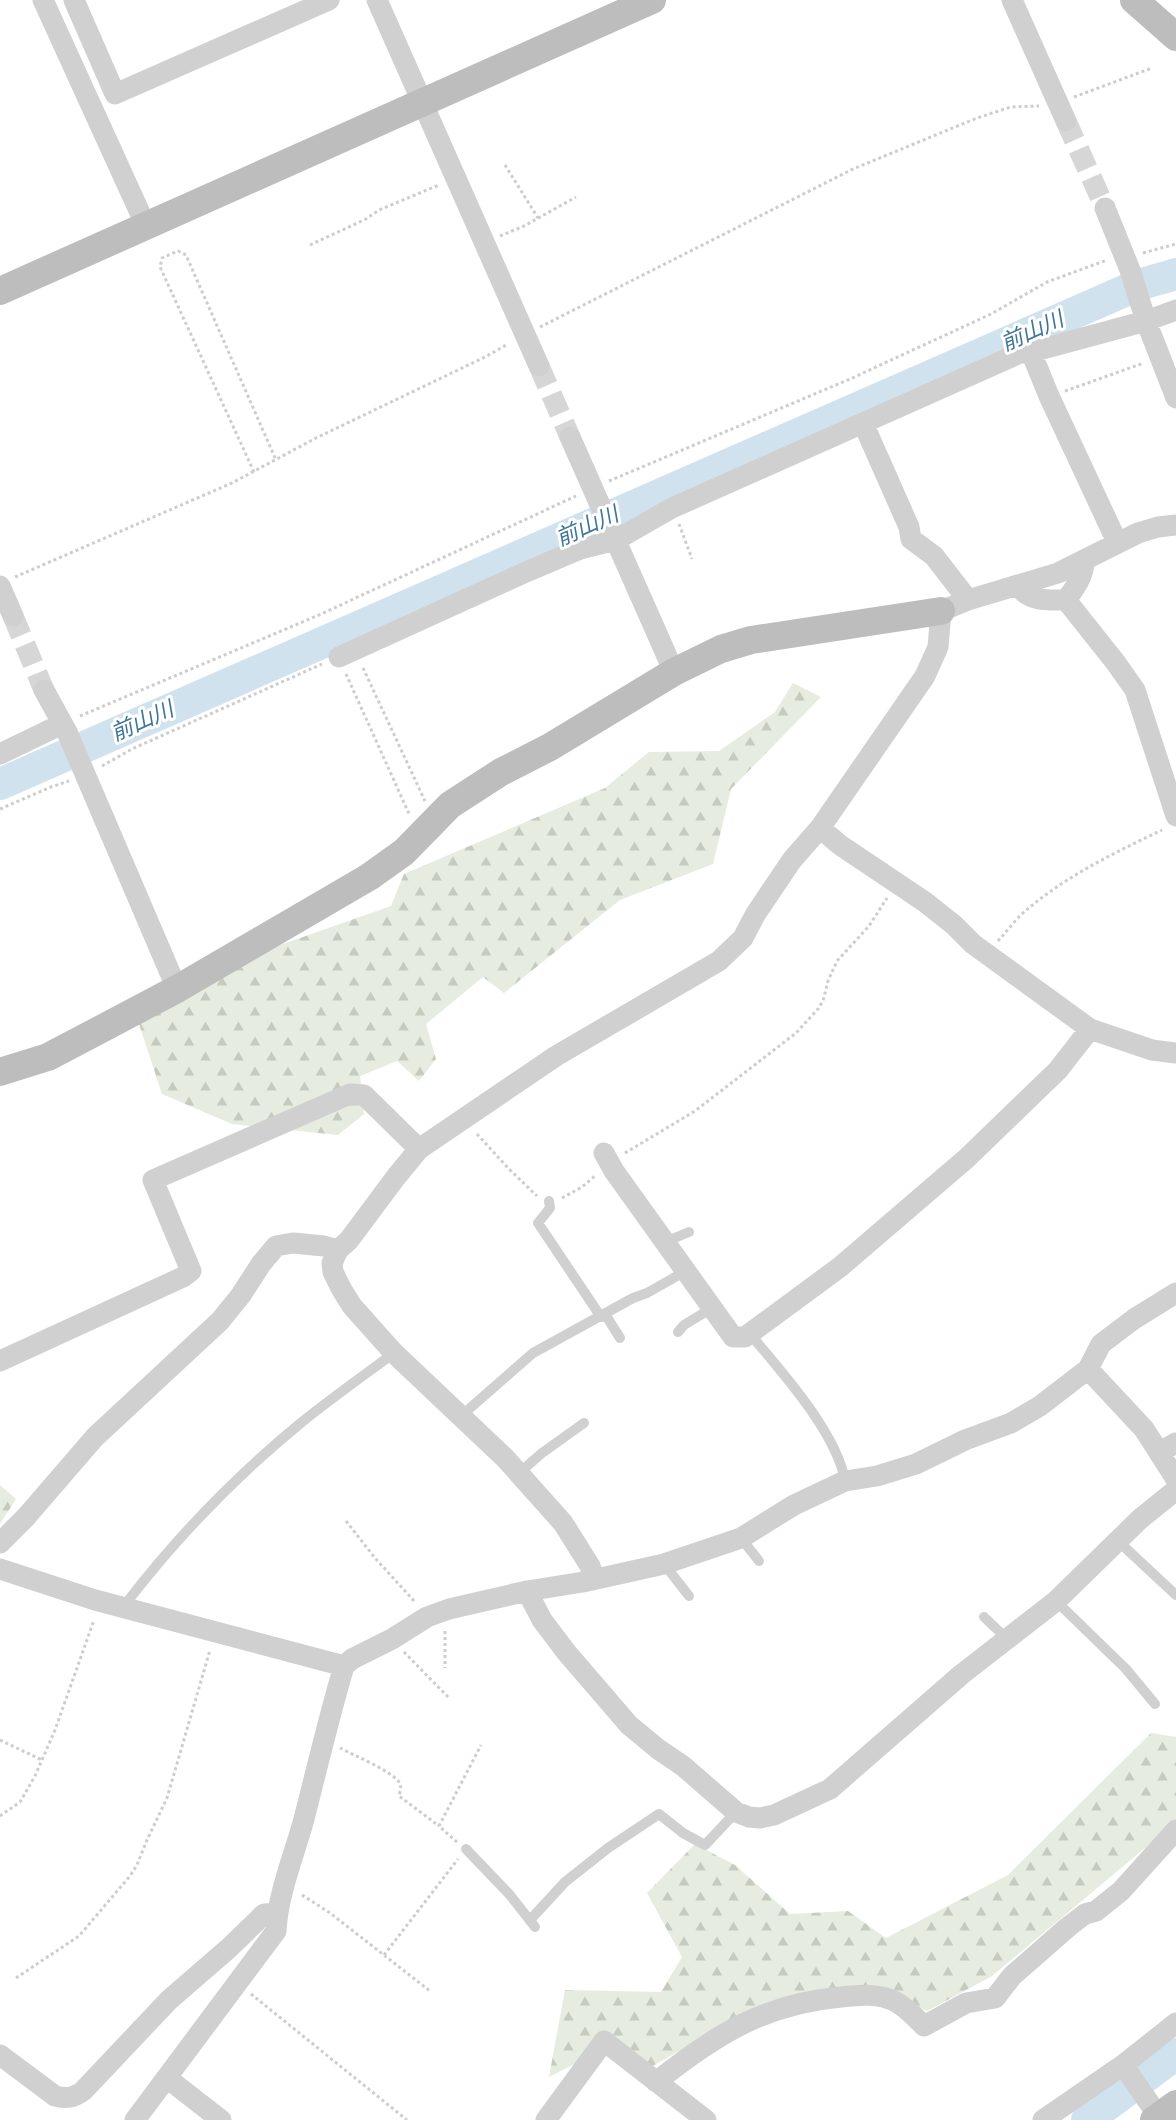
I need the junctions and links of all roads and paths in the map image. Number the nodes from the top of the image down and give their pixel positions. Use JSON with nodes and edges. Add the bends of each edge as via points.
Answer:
{"nodes":[{"id":1,"x":43,"y":0,"type":"edge"},
{"id":2,"x":74,"y":0,"type":"edge"},
{"id":3,"x":329,"y":0,"type":"edge"},
{"id":4,"x":377,"y":0,"type":"edge"},
{"id":5,"x":652,"y":0,"type":"edge"},
{"id":6,"x":1012,"y":0,"type":"edge"},
{"id":7,"x":1134,"y":0,"type":"edge"},
{"id":8,"x":1176,"y":37,"type":"edge"},
{"id":9,"x":1152,"y":68,"type":"dead end"},
{"id":10,"x":1071,"y":98,"type":"dead end"},
{"id":11,"x":421,"y":103,"type":"junction"},
{"id":12,"x":1041,"y":106,"type":"dead end"},
{"id":13,"x":1066,"y":121,"type":"tunnel mouth"},
{"id":14,"x":505,"y":165,"type":"dead end"},
{"id":15,"x":455,"y":179,"type":"junction"},
{"id":16,"x":576,"y":197,"type":"dead end"},
{"id":17,"x":1105,"y":208,"type":"tunnel mouth"},
{"id":18,"x":537,"y":218,"type":"junction"},
{"id":19,"x":146,"y":226,"type":"junction"},
{"id":20,"x":310,"y":244,"type":"dead end"},
{"id":21,"x":484,"y":244,"type":"junction"},
{"id":22,"x":1176,"y":244,"type":"edge"},
{"id":23,"x":1127,"y":263,"type":"junction"},
{"id":24,"x":0,"y":291,"type":"edge"},
{"id":25,"x":1176,"y":310,"type":"edge"},
{"id":26,"x":1144,"y":317,"type":"junction"},
{"id":27,"x":526,"y":334,"type":"junction"},
{"id":28,"x":1031,"y":352,"type":"junction"},
{"id":29,"x":1160,"y":358,"type":"junction"},
{"id":30,"x":539,"y":366,"type":"tunnel mouth"},
{"id":31,"x":1049,"y":396,"type":"junction"},
{"id":32,"x":1176,"y":398,"type":"edge"},
{"id":33,"x":863,"y":423,"type":"junction"},
{"id":34,"x":570,"y":437,"type":"tunnel mouth"},
{"id":35,"x":276,"y":460,"type":"junction"},
{"id":36,"x":254,"y":472,"type":"junction"},
{"id":37,"x":594,"y":491,"type":"junction"},
{"id":38,"x":672,"y":508,"type":"junction"},
{"id":39,"x":1176,"y":525,"type":"edge"},
{"id":40,"x":614,"y":534,"type":"junction"},
{"id":41,"x":1117,"y":543,"type":"junction"},
{"id":42,"x":692,"y":559,"type":"dead end"},
{"id":43,"x":1084,"y":561,"type":"junction"},
{"id":44,"x":5,"y":583,"type":"edge"},
{"id":45,"x":1017,"y":585,"type":"junction"},
{"id":46,"x":968,"y":600,"type":"junction"},
{"id":47,"x":1066,"y":600,"type":"junction"},
{"id":48,"x":941,"y":611,"type":"junction"},
{"id":49,"x":12,"y":616,"type":"tunnel mouth"},
{"id":50,"x":347,"y":653,"type":"junction"},
{"id":51,"x":674,"y":672,"type":"junction"},
{"id":52,"x":44,"y":690,"type":"tunnel mouth"},
{"id":53,"x":64,"y":728,"type":"junction"},
{"id":54,"x":0,"y":754,"type":"edge"},
{"id":55,"x":83,"y":772,"type":"junction"},
{"id":56,"x":0,"y":809,"type":"edge"},
{"id":57,"x":1171,"y":822,"type":"edge"},
{"id":58,"x":820,"y":828,"type":"junction"},
{"id":59,"x":427,"y":829,"type":"junction"},
{"id":60,"x":894,"y":882,"type":"junction"},
{"id":61,"x":988,"y":954,"type":"junction"},
{"id":62,"x":177,"y":988,"type":"junction"},
{"id":63,"x":1090,"y":1029,"type":"junction"},
{"id":64,"x":1176,"y":1053,"type":"edge"},
{"id":65,"x":0,"y":1072,"type":"edge"},
{"id":66,"x":465,"y":1118,"type":"junction"},
{"id":67,"x":419,"y":1149,"type":"junction"},
{"id":68,"x":607,"y":1158,"type":"junction"},
{"id":69,"x":549,"y":1201,"type":"junction"},
{"id":70,"x":689,"y":1232,"type":"dead end"},
{"id":71,"x":665,"y":1242,"type":"junction"},
{"id":72,"x":338,"y":1250,"type":"junction"},
{"id":73,"x":686,"y":1270,"type":"junction"},
{"id":74,"x":1176,"y":1293,"type":"edge"},
{"id":75,"x":712,"y":1308,"type":"junction"},
{"id":76,"x":603,"y":1316,"type":"junction"},
{"id":77,"x":678,"y":1332,"type":"dead end"},
{"id":78,"x":750,"y":1334,"type":"junction"},
{"id":79,"x":620,"y":1338,"type":"dead end"},
{"id":80,"x":394,"y":1353,"type":"junction"},
{"id":81,"x":0,"y":1360,"type":"edge"},
{"id":82,"x":1088,"y":1369,"type":"junction"},
{"id":83,"x":461,"y":1416,"type":"junction"},
{"id":84,"x":585,"y":1423,"type":"dead end"},
{"id":85,"x":1168,"y":1447,"type":"edge"},
{"id":86,"x":519,"y":1473,"type":"junction"},
{"id":87,"x":1176,"y":1479,"type":"edge"},
{"id":88,"x":844,"y":1481,"type":"junction"},
{"id":89,"x":1176,"y":1490,"type":"edge"},
{"id":90,"x":346,"y":1521,"type":"dead end"},
{"id":91,"x":741,"y":1538,"type":"junction"},
{"id":92,"x":1118,"y":1541,"type":"junction"},
{"id":93,"x":0,"y":1542,"type":"edge"},
{"id":94,"x":759,"y":1561,"type":"dead end"},
{"id":95,"x":664,"y":1564,"type":"junction"},
{"id":96,"x":0,"y":1569,"type":"edge"},
{"id":97,"x":594,"y":1578,"type":"junction"},
{"id":98,"x":527,"y":1591,"type":"junction"},
{"id":99,"x":1176,"y":1595,"type":"edge"},
{"id":100,"x":689,"y":1596,"type":"dead end"},
{"id":101,"x":95,"y":1600,"type":"junction"},
{"id":102,"x":1056,"y":1601,"type":"junction"},
{"id":103,"x":126,"y":1608,"type":"junction"},
{"id":104,"x":435,"y":1614,"type":"junction"},
{"id":105,"x":984,"y":1617,"type":"dead end"},
{"id":106,"x":216,"y":1631,"type":"junction"},
{"id":107,"x":1006,"y":1638,"type":"junction"},
{"id":108,"x":392,"y":1639,"type":"junction"},
{"id":109,"x":344,"y":1666,"type":"junction"},
{"id":110,"x":445,"y":1668,"type":"dead end"},
{"id":111,"x":449,"y":1698,"type":"dead end"},
{"id":112,"x":1155,"y":1704,"type":"dead end"},
{"id":113,"x":0,"y":1740,"type":"edge"},
{"id":114,"x":323,"y":1740,"type":"junction"},
{"id":115,"x":481,"y":1745,"type":"dead end"},
{"id":116,"x":42,"y":1760,"type":"junction"},
{"id":117,"x":736,"y":1812,"type":"junction"},
{"id":118,"x":1,"y":1814,"type":"edge"},
{"id":119,"x":439,"y":1826,"type":"junction"},
{"id":120,"x":1176,"y":1830,"type":"edge"},
{"id":121,"x":466,"y":1849,"type":"junction"},
{"id":122,"x":285,"y":1885,"type":"junction"},
{"id":123,"x":277,"y":1913,"type":"junction"},
{"id":124,"x":384,"y":1955,"type":"junction"},
{"id":125,"x":16,"y":1978,"type":"dead end"},
{"id":126,"x":238,"y":1984,"type":"junction"},
{"id":127,"x":430,"y":1991,"type":"dead end"},
{"id":128,"x":1176,"y":2023,"type":"edge"},
{"id":129,"x":0,"y":2055,"type":"edge"},
{"id":130,"x":1123,"y":2066,"type":"junction"},
{"id":131,"x":167,"y":2078,"type":"junction"},
{"id":132,"x":656,"y":2082,"type":"junction"},
{"id":133,"x":1163,"y":2115,"type":"edge"},
{"id":134,"x":135,"y":2120,"type":"edge"},
{"id":135,"x":221,"y":2120,"type":"edge"},
{"id":136,"x":407,"y":2120,"type":"edge"},
{"id":137,"x":546,"y":2120,"type":"edge"},
{"id":138,"x":706,"y":2120,"type":"edge"},
{"id":139,"x":1043,"y":2120,"type":"edge"}],
"edges":[{"from":1,"to":19,"type":"street"},
{"from":2,"to":3,"type":"street","via":[[115,94]]},
{"from":4,"to":11,"type":"street"},
{"from":5,"to":11,"type":"street"},
{"from":6,"to":13,"type":"street"},
{"from":7,"to":8,"type":"street"},
{"from":9,"to":10,"type":"path"},
{"from":11,"to":15,"type":"street"},
{"from":11,"to":19,"type":"street"},
{"from":12,"to":27,"type":"path","via":[[1011,107],[977,118],[853,169]]},
{"from":14,"to":18,"type":"path"},
{"from":15,"to":20,"type":"path"},
{"from":15,"to":21,"type":"street"},
{"from":16,"to":18,"type":"path"},
{"from":17,"to":23,"type":"street"},
{"from":18,"to":21,"type":"path"},
{"from":19,"to":24,"type":"street"},
{"from":21,"to":27,"type":"street"},
{"from":22,"to":23,"type":"path"},
{"from":23,"to":26,"type":"street"},
{"from":23,"to":37,"type":"path","via":[[1113,258],[1047,282],[991,314],[869,371]]},
{"from":25,"to":26,"type":"street"},
{"from":26,"to":28,"type":"street"},
{"from":26,"to":29,"type":"street"},
{"from":27,"to":30,"type":"street"},
{"from":27,"to":35,"type":"path"},
{"from":28,"to":31,"type":"street"},
{"from":28,"to":33,"type":"street","via":[[1020,353]]},
{"from":29,"to":31,"type":"path"},
{"from":29,"to":32,"type":"street"},
{"from":31,"to":41,"type":"street"},
{"from":33,"to":38,"type":"street"},
{"from":33,"to":46,"type":"street","via":[[911,539],[934,556]]},
{"from":34,"to":37,"type":"street"},
{"from":35,"to":36,"type":"path"},
{"from":35,"to":36,"type":"path","via":[[186,255],[178,251],[162,258],[160,267]]},
{"from":36,"to":44,"type":"path"},
{"from":37,"to":40,"type":"street"},
{"from":37,"to":53,"type":"path"},
{"from":38,"to":40,"type":"street"},
{"from":38,"to":42,"type":"path"},
{"from":39,"to":41,"type":"street","via":[[1138,533]]},
{"from":40,"to":50,"type":"street"},
{"from":40,"to":51,"type":"street"},
{"from":41,"to":43,"type":"street"},
{"from":43,"to":45,"type":"street"},
{"from":43,"to":47,"type":"street","via":[[1081,577]]},
{"from":44,"to":49,"type":"street"},
{"from":45,"to":46,"type":"street"},
{"from":45,"to":47,"type":"street","via":[[1024,595]]},
{"from":46,"to":48,"type":"street"},
{"from":47,"to":57,"type":"street","via":[[1135,690]]},
{"from":48,"to":51,"type":"street","via":[[751,640],[721,649]]},
{"from":48,"to":58,"type":"street","via":[[938,647],[925,676]]},
{"from":50,"to":55,"type":"path"},
{"from":50,"to":59,"type":"path"},
{"from":50,"to":59,"type":"path"},
{"from":51,"to":59,"type":"street","via":[[501,772],[450,806]]},
{"from":52,"to":53,"type":"street"},
{"from":53,"to":54,"type":"street"},
{"from":53,"to":55,"type":"street"},
{"from":55,"to":56,"type":"path"},
{"from":55,"to":62,"type":"street"},
{"from":57,"to":61,"type":"path","via":[[1054,889],[1028,908]]},
{"from":58,"to":60,"type":"street"},
{"from":58,"to":66,"type":"street","via":[[792,860],[743,938],[719,961],[556,1056]]},
{"from":59,"to":62,"type":"street","via":[[404,852],[369,877]]},
{"from":60,"to":61,"type":"street"},
{"from":60,"to":68,"type":"path","via":[[869,926],[837,961],[818,1009],[796,1033],[695,1111]]},
{"from":61,"to":63,"type":"street"},
{"from":62,"to":65,"type":"street","via":[[48,1056]]},
{"from":63,"to":64,"type":"street","via":[[1152,1050]]},
{"from":63,"to":78,"type":"street","via":[[1058,1071],[967,1158],[840,1267]]},
{"from":66,"to":67,"type":"street"},
{"from":66,"to":69,"type":"path","via":[[508,1168],[543,1202]]},
{"from":67,"to":72,"type":"street"},
{"from":67,"to":81,"type":"street","via":[[364,1095],[350,1094],[153,1180],[191,1271]]},
{"from":68,"to":69,"type":"path","via":[[582,1187]]},
{"from":68,"to":71,"type":"street"},
{"from":69,"to":76,"type":"lane","via":[[550,1208],[538,1223]]},
{"from":70,"to":71,"type":"lane"},
{"from":71,"to":73,"type":"street"},
{"from":72,"to":80,"type":"street","via":[[332,1263],[342,1290]]},
{"from":72,"to":93,"type":"street","via":[[293,1243],[276,1246],[220,1321],[94,1437]]},
{"from":73,"to":75,"type":"street"},
{"from":73,"to":76,"type":"lane"},
{"from":74,"to":82,"type":"street","via":[[1101,1344]]},
{"from":75,"to":77,"type":"lane"},
{"from":75,"to":78,"type":"street","via":[[733,1337]]},
{"from":76,"to":79,"type":"lane"},
{"from":76,"to":83,"type":"lane","via":[[533,1353]]},
{"from":78,"to":88,"type":"lane","via":[[828,1436]]},
{"from":80,"to":83,"type":"street"},
{"from":80,"to":103,"type":"lane","via":[[303,1421],[236,1482],[160,1559]]},
{"from":82,"to":85,"type":"street","via":[[1144,1429]]},
{"from":82,"to":88,"type":"street","via":[[1011,1423],[916,1464]]},
{"from":83,"to":86,"type":"street"},
{"from":84,"to":86,"type":"lane"},
{"from":85,"to":87,"type":"street"},
{"from":86,"to":97,"type":"street","via":[[563,1523]]},
{"from":88,"to":91,"type":"street","via":[[794,1505]]},
{"from":89,"to":92,"type":"street"},
{"from":90,"to":104,"type":"path","via":[[375,1558]]},
{"from":91,"to":94,"type":"lane"},
{"from":91,"to":95,"type":"street"},
{"from":92,"to":99,"type":"lane"},
{"from":92,"to":102,"type":"street"},
{"from":95,"to":97,"type":"street"},
{"from":95,"to":100,"type":"lane"},
{"from":96,"to":101,"type":"street"},
{"from":97,"to":98,"type":"street"},
{"from":98,"to":104,"type":"street"},
{"from":98,"to":117,"type":"street","via":[[542,1620],[567,1653],[629,1725]]},
{"from":101,"to":103,"type":"street"},
{"from":101,"to":116,"type":"path","via":[[93,1624]]},
{"from":102,"to":107,"type":"street"},
{"from":102,"to":112,"type":"lane","via":[[1126,1669]]},
{"from":103,"to":106,"type":"street"},
{"from":104,"to":108,"type":"street"},
{"from":104,"to":110,"type":"path"},
{"from":105,"to":107,"type":"lane"},
{"from":106,"to":109,"type":"street"},
{"from":106,"to":125,"type":"path","via":[[167,1798],[137,1865],[79,1936]]},
{"from":107,"to":117,"type":"street","via":[[830,1789],[767,1817]]},
{"from":108,"to":109,"type":"street"},
{"from":108,"to":111,"type":"path"},
{"from":109,"to":114,"type":"street"},
{"from":113,"to":116,"type":"path"},
{"from":114,"to":119,"type":"path","via":[[383,1770],[399,1782],[399,1796]]},
{"from":114,"to":122,"type":"street"},
{"from":115,"to":119,"type":"path"},
{"from":116,"to":118,"type":"path","via":[[20,1802]]},
{"from":117,"to":121,"type":"lane","via":[[705,1845],[659,1814],[565,1882],[533,1924]]},
{"from":119,"to":121,"type":"path"},
{"from":120,"to":132,"type":"street","via":[[1121,1892],[1068,1927],[1012,1976],[995,1998],[966,2003],[924,2026],[901,2006],[880,1996],[820,1999],[793,2005],[718,2036]]},
{"from":121,"to":124,"type":"path"},
{"from":122,"to":123,"type":"street"},
{"from":122,"to":124,"type":"path","via":[[330,1913]]},
{"from":123,"to":126,"type":"street","via":[[273,1937]]},
{"from":123,"to":129,"type":"street","via":[[264,1914],[169,2000],[74,2097],[55,2096]]},
{"from":124,"to":127,"type":"path"},
{"from":126,"to":131,"type":"street"},
{"from":126,"to":136,"type":"path"},
{"from":128,"to":130,"type":"street"},
{"from":130,"to":133,"type":"street"},
{"from":130,"to":139,"type":"street"},
{"from":131,"to":134,"type":"street"},
{"from":131,"to":135,"type":"street"},
{"from":132,"to":137,"type":"street","via":[[604,2041]]},
{"from":132,"to":138,"type":"street"}]}
